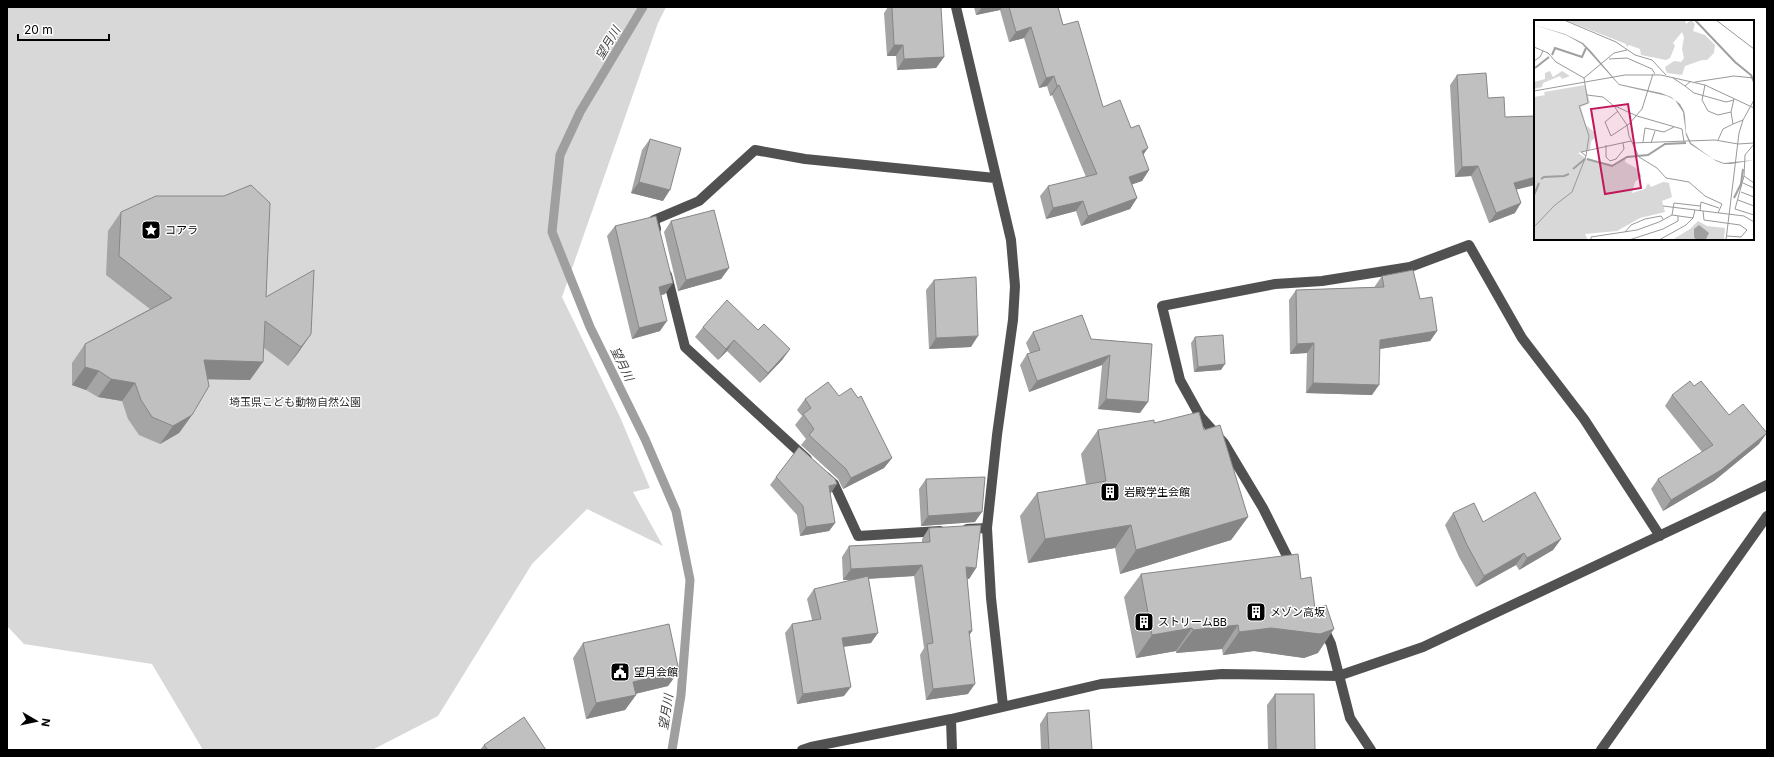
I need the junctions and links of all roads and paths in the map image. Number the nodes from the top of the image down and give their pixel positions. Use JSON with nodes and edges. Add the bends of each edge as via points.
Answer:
{"nodes":[{"id":1,"x":956,"y":7,"type":"edge"},
{"id":2,"x":995,"y":178,"type":"junction"},
{"id":3,"x":659,"y":243,"type":"edge"},
{"id":4,"x":665,"y":265,"type":"edge"},
{"id":5,"x":1767,"y":485,"type":"edge"},
{"id":6,"x":1767,"y":516,"type":"edge"},
{"id":7,"x":987,"y":528,"type":"junction"},
{"id":8,"x":1660,"y":536,"type":"junction"},
{"id":9,"x":1298,"y":577,"type":"edge"},
{"id":10,"x":1318,"y":617,"type":"edge"},
{"id":11,"x":1338,"y":676,"type":"junction"},
{"id":12,"x":1003,"y":706,"type":"junction"},
{"id":13,"x":952,"y":719,"type":"junction"},
{"id":14,"x":802,"y":750,"type":"edge"},
{"id":15,"x":952,"y":750,"type":"edge"},
{"id":16,"x":1371,"y":750,"type":"edge"},
{"id":17,"x":1601,"y":750,"type":"edge"}],
"edges":[{"from":1,"to":2,"type":"street"},
{"from":2,"to":3,"type":"street","via":[[805,159],[755,150],[699,201],[654,220]]},
{"from":2,"to":7,"type":"street","via":[[1011,240],[1014,286],[1013,320]]},
{"from":4,"to":7,"type":"street","via":[[685,347],[834,484],[858,536]]},
{"from":5,"to":8,"type":"street"},
{"from":6,"to":17,"type":"street"},
{"from":7,"to":12,"type":"street","via":[[991,598]]},
{"from":8,"to":9,"type":"street","via":[[1584,419],[1522,338],[1469,245],[1410,267],[1322,281],[1275,284],[1162,306],[1180,380],[1200,416],[1224,443],[1263,508]]},
{"from":8,"to":11,"type":"street","via":[[1424,647]]},
{"from":10,"to":11,"type":"street","via":[[1331,644]]},
{"from":11,"to":12,"type":"street","via":[[1222,674],[1101,684]]},
{"from":11,"to":16,"type":"street","via":[[1350,718]]},
{"from":12,"to":13,"type":"street"},
{"from":13,"to":14,"type":"street","via":[[811,746]]},
{"from":13,"to":15,"type":"street"}]}
